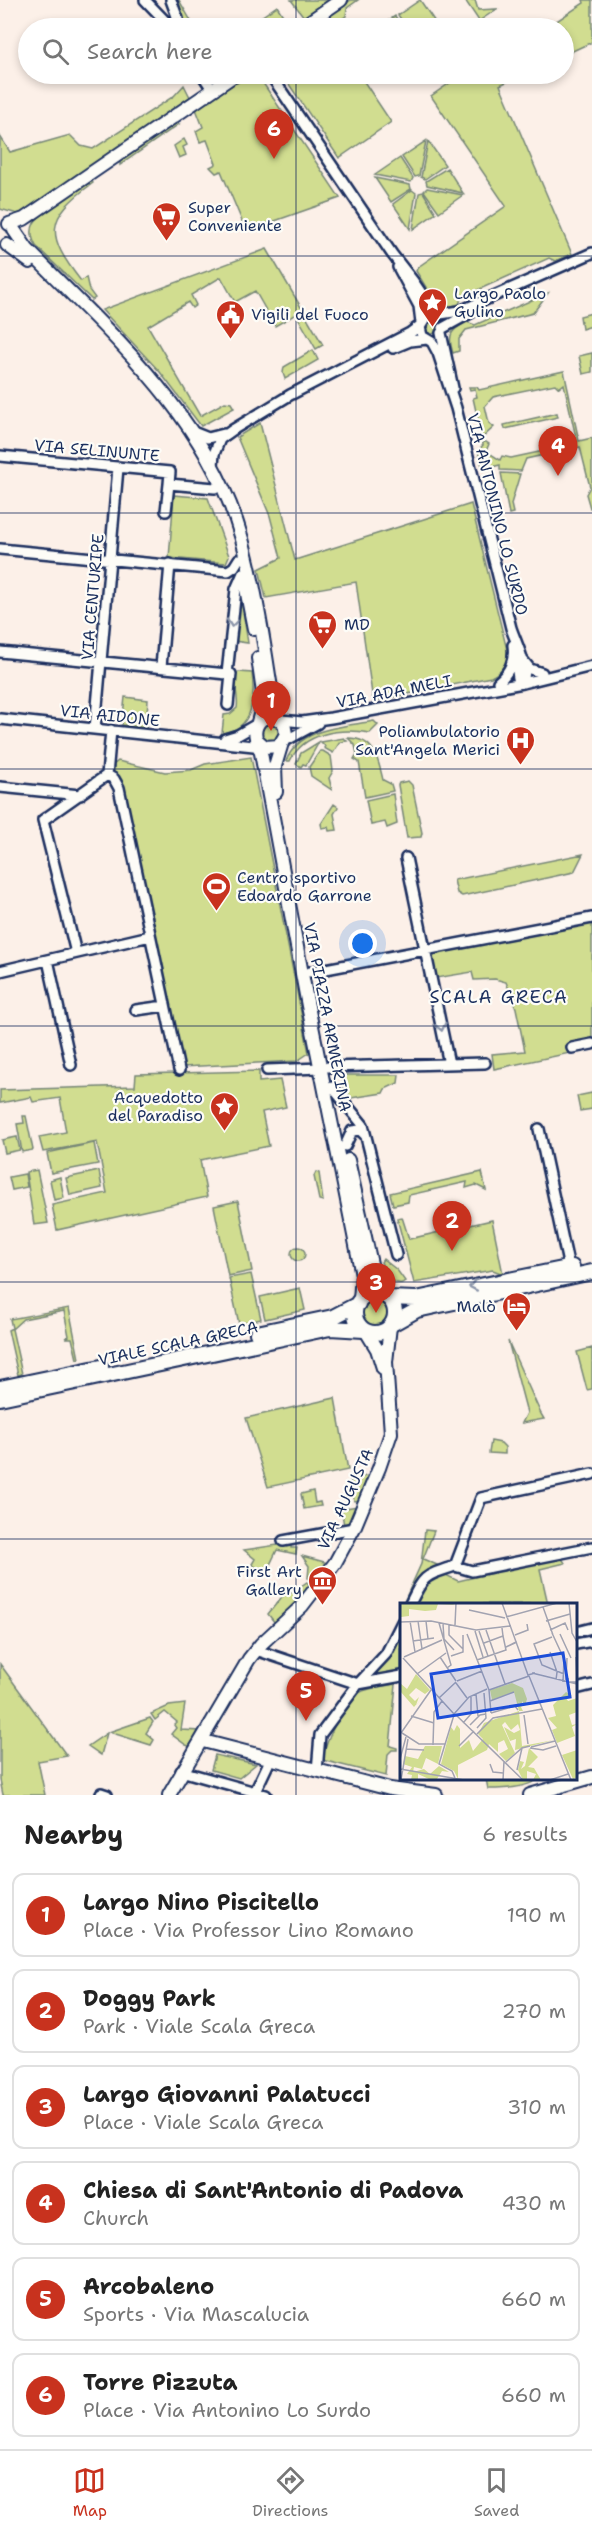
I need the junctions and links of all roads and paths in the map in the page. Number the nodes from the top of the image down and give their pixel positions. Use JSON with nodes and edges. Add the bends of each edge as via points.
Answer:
{"nodes":[{"id":1,"x":145,"y":0,"type":"edge"},
{"id":2,"x":171,"y":0,"type":"edge"},
{"id":3,"x":341,"y":0,"type":"edge"},
{"id":4,"x":162,"y":18,"type":"edge"},
{"id":5,"x":178,"y":18,"type":"edge"},
{"id":6,"x":315,"y":18,"type":"edge"},
{"id":7,"x":209,"y":84,"type":"edge"},
{"id":8,"x":221,"y":84,"type":"edge"},
{"id":9,"x":277,"y":84,"type":"edge"},
{"id":10,"x":213,"y":89,"type":"junction"},
{"id":11,"x":6,"y":234,"type":"edge"},
{"id":12,"x":392,"y":254,"type":"junction"},
{"id":13,"x":592,"y":254,"type":"edge"},
{"id":14,"x":505,"y":293,"type":"junction"},
{"id":15,"x":437,"y":315,"type":"junction"},
{"id":16,"x":421,"y":324,"type":"junction"},
{"id":17,"x":442,"y":331,"type":"junction"},
{"id":18,"x":428,"y":340,"type":"junction"},
{"id":19,"x":352,"y":363,"type":"junction"},
{"id":20,"x":456,"y":408,"type":"junction"},
{"id":21,"x":234,"y":429,"type":"junction"},
{"id":22,"x":193,"y":432,"type":"junction"},
{"id":23,"x":0,"y":456,"type":"edge"},
{"id":24,"x":213,"y":465,"type":"junction"},
{"id":25,"x":118,"y":468,"type":"junction"},
{"id":26,"x":169,"y":484,"type":"junction"},
{"id":27,"x":215,"y":488,"type":"junction"},
{"id":28,"x":166,"y":511,"type":"dead end"},
{"id":29,"x":0,"y":549,"type":"edge"},
{"id":30,"x":110,"y":558,"type":"junction"},
{"id":31,"x":239,"y":559,"type":"junction"},
{"id":32,"x":170,"y":564,"type":"junction"},
{"id":33,"x":243,"y":573,"type":"junction"},
{"id":34,"x":0,"y":652,"type":"edge"},
{"id":35,"x":518,"y":657,"type":"junction"},
{"id":36,"x":101,"y":662,"type":"junction"},
{"id":37,"x":592,"y":666,"type":"edge"},
{"id":38,"x":160,"y":668,"type":"junction"},
{"id":39,"x":570,"y":670,"type":"junction"},
{"id":40,"x":542,"y":673,"type":"junction"},
{"id":41,"x":227,"y":674,"type":"junction"},
{"id":42,"x":522,"y":679,"type":"junction"},
{"id":43,"x":498,"y":682,"type":"junction"},
{"id":44,"x":462,"y":693,"type":"junction"},
{"id":45,"x":228,"y":705,"type":"dead end"},
{"id":46,"x":331,"y":718,"type":"junction"},
{"id":47,"x":0,"y":719,"type":"edge"},
{"id":48,"x":280,"y":719,"type":"junction"},
{"id":49,"x":258,"y":723,"type":"junction"},
{"id":50,"x":95,"y":729,"type":"junction"},
{"id":51,"x":111,"y":730,"type":"junction"},
{"id":52,"x":217,"y":740,"type":"junction"},
{"id":53,"x":283,"y":742,"type":"junction"},
{"id":54,"x":260,"y":744,"type":"junction"},
{"id":55,"x":107,"y":775,"type":"junction"},
{"id":56,"x":0,"y":787,"type":"edge"},
{"id":57,"x":81,"y":795,"type":"junction"},
{"id":58,"x":406,"y":858,"type":"dead end"},
{"id":59,"x":592,"y":918,"type":"edge"},
{"id":60,"x":150,"y":936,"type":"junction"},
{"id":61,"x":424,"y":949,"type":"junction"},
{"id":62,"x":76,"y":953,"type":"junction"},
{"id":63,"x":48,"y":960,"type":"junction"},
{"id":64,"x":0,"y":971,"type":"edge"},
{"id":65,"x":310,"y":972,"type":"junction"},
{"id":66,"x":165,"y":1006,"type":"junction"},
{"id":67,"x":136,"y":1010,"type":"dead end"},
{"id":68,"x":592,"y":1044,"type":"edge"},
{"id":69,"x":572,"y":1048,"type":"dead end"},
{"id":70,"x":485,"y":1063,"type":"dead end"},
{"id":71,"x":449,"y":1064,"type":"junction"},
{"id":72,"x":71,"y":1065,"type":"dead end"},
{"id":73,"x":324,"y":1068,"type":"junction"},
{"id":74,"x":179,"y":1070,"type":"dead end"},
{"id":75,"x":267,"y":1070,"type":"dead end"},
{"id":76,"x":332,"y":1087,"type":"junction"},
{"id":77,"x":539,"y":1130,"type":"dead end"},
{"id":78,"x":367,"y":1138,"type":"junction"},
{"id":79,"x":345,"y":1146,"type":"junction"},
{"id":80,"x":396,"y":1255,"type":"dead end"},
{"id":81,"x":592,"y":1263,"type":"edge"},
{"id":82,"x":569,"y":1268,"type":"junction"},
{"id":83,"x":592,"y":1272,"type":"edge"},
{"id":84,"x":377,"y":1279,"type":"junction"},
{"id":85,"x":440,"y":1293,"type":"junction"},
{"id":86,"x":387,"y":1297,"type":"junction"},
{"id":87,"x":359,"y":1302,"type":"junction"},
{"id":88,"x":391,"y":1325,"type":"junction"},
{"id":89,"x":365,"y":1330,"type":"junction"},
{"id":90,"x":388,"y":1382,"type":"junction"},
{"id":91,"x":0,"y":1388,"type":"edge"},
{"id":92,"x":0,"y":1398,"type":"edge"},
{"id":93,"x":592,"y":1474,"type":"edge"},
{"id":94,"x":354,"y":1528,"type":"junction"},
{"id":95,"x":283,"y":1541,"type":"dead end"},
{"id":96,"x":592,"y":1547,"type":"edge"},
{"id":97,"x":455,"y":1566,"type":"junction"},
{"id":98,"x":411,"y":1603,"type":"edge"},
{"id":99,"x":400,"y":1626,"type":"edge"},
{"id":100,"x":592,"y":1628,"type":"edge"},
{"id":101,"x":577,"y":1632,"type":"edge"},
{"id":102,"x":592,"y":1641,"type":"edge"},
{"id":103,"x":577,"y":1644,"type":"edge"},
{"id":104,"x":256,"y":1650,"type":"junction"},
{"id":105,"x":400,"y":1676,"type":"edge"},
{"id":106,"x":358,"y":1684,"type":"junction"},
{"id":107,"x":592,"y":1685,"type":"edge"},
{"id":108,"x":577,"y":1689,"type":"edge"},
{"id":109,"x":202,"y":1741,"type":"junction"},
{"id":110,"x":271,"y":1758,"type":"junction"},
{"id":111,"x":317,"y":1771,"type":"junction"},
{"id":112,"x":180,"y":1773,"type":"junction"},
{"id":113,"x":592,"y":1777,"type":"edge"},
{"id":114,"x":577,"y":1779,"type":"edge"},
{"id":115,"x":573,"y":1780,"type":"edge"},
{"id":116,"x":548,"y":1784,"type":"edge"},
{"id":117,"x":254,"y":1793,"type":"edge"},
{"id":118,"x":170,"y":1794,"type":"edge"},
{"id":119,"x":266,"y":1795,"type":"edge"},
{"id":120,"x":436,"y":1795,"type":"edge"},
{"id":121,"x":532,"y":1795,"type":"edge"}],
"edges":[{"from":1,"to":4,"type":"street"},
{"from":2,"to":5,"type":"street"},
{"from":3,"to":6,"type":"street"},
{"from":7,"to":10,"type":"street"},
{"from":8,"to":10,"type":"street"},
{"from":9,"to":12,"type":"street"},
{"from":10,"to":11,"type":"street"},
{"from":11,"to":22,"type":"street","via":[[27,249],[152,377]]},
{"from":11,"to":27,"type":"street","via":[[145,381],[182,429]]},
{"from":12,"to":15,"type":"street"},
{"from":12,"to":16,"type":"street","via":[[419,306]]},
{"from":13,"to":14,"type":"street"},
{"from":14,"to":15,"type":"street","via":[[460,311]]},
{"from":14,"to":17,"type":"street"},
{"from":15,"to":16,"type":"street","via":[[427,316]]},
{"from":15,"to":17,"type":"street","via":[[443,322]]},
{"from":16,"to":18,"type":"street","via":[[421,334]]},
{"from":16,"to":19,"type":"street"},
{"from":17,"to":18,"type":"street"},
{"from":17,"to":20,"type":"street"},
{"from":18,"to":19,"type":"street","via":[[410,341]]},
{"from":18,"to":20,"type":"street","via":[[441,360]]},
{"from":19,"to":21,"type":"street"},
{"from":20,"to":35,"type":"street","name":"VIA ANTONINO LO SURDO"},
{"from":21,"to":22,"type":"street","via":[[216,437]]},
{"from":21,"to":24,"type":"street","via":[[220,439]]},
{"from":22,"to":24,"type":"street"},
{"from":23,"to":25,"type":"street","name":"VIA SELINUNTE"},
{"from":24,"to":48,"type":"street","via":[[249,563]]},
{"from":25,"to":26,"type":"street","name":"VIA SELINUNTE","via":[[170,472]]},
{"from":25,"to":30,"type":"street","name":"VIA CENTURIPE"},
{"from":26,"to":27,"type":"street","name":"VIA SELINUNTE"},
{"from":26,"to":28,"type":"street"},
{"from":27,"to":31,"type":"street"},
{"from":29,"to":30,"type":"street"},
{"from":30,"to":32,"type":"street"},
{"from":30,"to":36,"type":"street","name":"VIA CENTURIPE"},
{"from":31,"to":32,"type":"street","via":[[228,571]]},
{"from":31,"to":33,"type":"street"},
{"from":32,"to":38,"type":"street"},
{"from":33,"to":41,"type":"street","one_way":true,"via":[[236,588]]},
{"from":33,"to":49,"type":"street","via":[[263,688]]},
{"from":34,"to":36,"type":"street"},
{"from":35,"to":40,"type":"street","via":[[530,669]]},
{"from":35,"to":42,"type":"street","name":"VIA ANTONINO LO SURDO"},
{"from":35,"to":43,"type":"street"},
{"from":36,"to":38,"type":"street"},
{"from":36,"to":50,"type":"street","name":"VIA CENTURIPE"},
{"from":37,"to":39,"type":"street"},
{"from":38,"to":41,"type":"street"},
{"from":39,"to":40,"type":"street"},
{"from":39,"to":42,"type":"street"},
{"from":40,"to":42,"type":"street"},
{"from":41,"to":45,"type":"street","via":[[231,674]]},
{"from":42,"to":43,"type":"street"},
{"from":42,"to":44,"type":"street"},
{"from":43,"to":44,"type":"street"},
{"from":44,"to":46,"type":"street","name":"VIA ADA MELI"},
{"from":46,"to":48,"type":"street","via":[[302,722]]},
{"from":46,"to":53,"type":"street"},
{"from":47,"to":50,"type":"street","name":"VIA AIDONE"},
{"from":48,"to":49,"type":"street","via":[[267,717]]},
{"from":48,"to":53,"type":"street","via":[[286,730]]},
{"from":49,"to":52,"type":"street","via":[[230,738]]},
{"from":49,"to":54,"type":"street","via":[[255,731]]},
{"from":50,"to":51,"type":"street","name":"VIA AIDONE"},
{"from":51,"to":52,"type":"street","name":"VIA AIDONE"},
{"from":51,"to":55,"type":"street"},
{"from":52,"to":54,"type":"street","name":"VIA AIDONE"},
{"from":53,"to":54,"type":"street","via":[[276,747]]},
{"from":53,"to":65,"type":"street","name":"VIA PIAZZA ARMERINA","via":[[274,778]]},
{"from":54,"to":73,"type":"street","name":"VIA PIAZZA ARMERINA"},
{"from":55,"to":57,"type":"street"},
{"from":55,"to":60,"type":"street","via":[[119,788]]},
{"from":56,"to":57,"type":"street"},
{"from":57,"to":62,"type":"street","via":[[43,820]]},
{"from":58,"to":61,"type":"street"},
{"from":59,"to":61,"type":"street"},
{"from":60,"to":62,"type":"street"},
{"from":60,"to":66,"type":"street"},
{"from":61,"to":65,"type":"street"},
{"from":61,"to":71,"type":"street","one_way":true},
{"from":62,"to":63,"type":"street"},
{"from":63,"to":64,"type":"street"},
{"from":63,"to":72,"type":"street"},
{"from":65,"to":73,"type":"street","name":"VIA PIAZZA ARMERINA"},
{"from":66,"to":67,"type":"street"},
{"from":66,"to":74,"type":"street"},
{"from":68,"to":69,"type":"street"},
{"from":70,"to":71,"type":"street"},
{"from":71,"to":73,"type":"street"},
{"from":73,"to":75,"type":"street"},
{"from":73,"to":76,"type":"street","name":"VIA PIAZZA ARMERINA"},
{"from":73,"to":87,"type":"street","name":"VIA PIAZZA ARMERINA","via":[[362,1275]]},
{"from":76,"to":78,"type":"street","via":[[363,1125]]},
{"from":76,"to":79,"type":"street","name":"VIA PIAZZA ARMERINA"},
{"from":77,"to":82,"type":"street"},
{"from":78,"to":79,"type":"street","via":[[356,1129],[349,1134]]},
{"from":78,"to":80,"type":"street"},
{"from":79,"to":84,"type":"street","name":"VIA PIAZZA ARMERINA"},
{"from":81,"to":82,"type":"main road"},
{"from":82,"to":85,"type":"main road","one_way":true},
{"from":83,"to":88,"type":"main road","via":[[417,1310]]},
{"from":84,"to":85,"type":"street","via":[[393,1293]]},
{"from":84,"to":86,"type":"street","name":"VIA PIAZZA ARMERINA"},
{"from":85,"to":86,"type":"main road","via":[[416,1299]]},
{"from":86,"to":87,"type":"main road","via":[[374,1293]]},
{"from":86,"to":88,"type":"main road","via":[[395,1311]]},
{"from":87,"to":89,"type":"main road","via":[[356,1318]]},
{"from":87,"to":91,"type":"main road","name":"VIALE SCALA GRECA","via":[[333,1317]]},
{"from":88,"to":89,"type":"main road","via":[[379,1333]]},
{"from":88,"to":90,"type":"street"},
{"from":89,"to":90,"type":"street"},
{"from":89,"to":92,"type":"main road","name":"VIALE SCALA GRECA","via":[[319,1330]]},
{"from":90,"to":94,"type":"street","name":"VIA AUGUSTA","via":[[390,1441]]},
{"from":93,"to":97,"type":"street","via":[[482,1498]]},
{"from":94,"to":95,"type":"street"},
{"from":94,"to":104,"type":"street","name":"VIA AUGUSTA","via":[[310,1596]]},
{"from":96,"to":97,"type":"street","via":[[472,1571]]},
{"from":97,"to":98,"type":"street","via":[[420,1581]]},
{"from":99,"to":106,"type":"street","via":[[386,1654]]},
{"from":100,"to":101,"type":"street"},
{"from":102,"to":103,"type":"street"},
{"from":104,"to":106,"type":"street"},
{"from":104,"to":109,"type":"street","name":"VIA AUGUSTA"},
{"from":105,"to":106,"type":"street"},
{"from":106,"to":111,"type":"street","via":[[320,1735]]},
{"from":107,"to":108,"type":"street"},
{"from":109,"to":110,"type":"street"},
{"from":109,"to":112,"type":"street","name":"VIA AUGUSTA"},
{"from":110,"to":111,"type":"street"},
{"from":110,"to":117,"type":"street"},
{"from":111,"to":120,"type":"street"},
{"from":112,"to":117,"type":"street"},
{"from":112,"to":118,"type":"street","name":"VIA AUGUSTA"},
{"from":113,"to":114,"type":"street"},
{"from":115,"to":116,"type":"street"},
{"from":116,"to":121,"type":"street"},
{"from":117,"to":119,"type":"street"}]}
